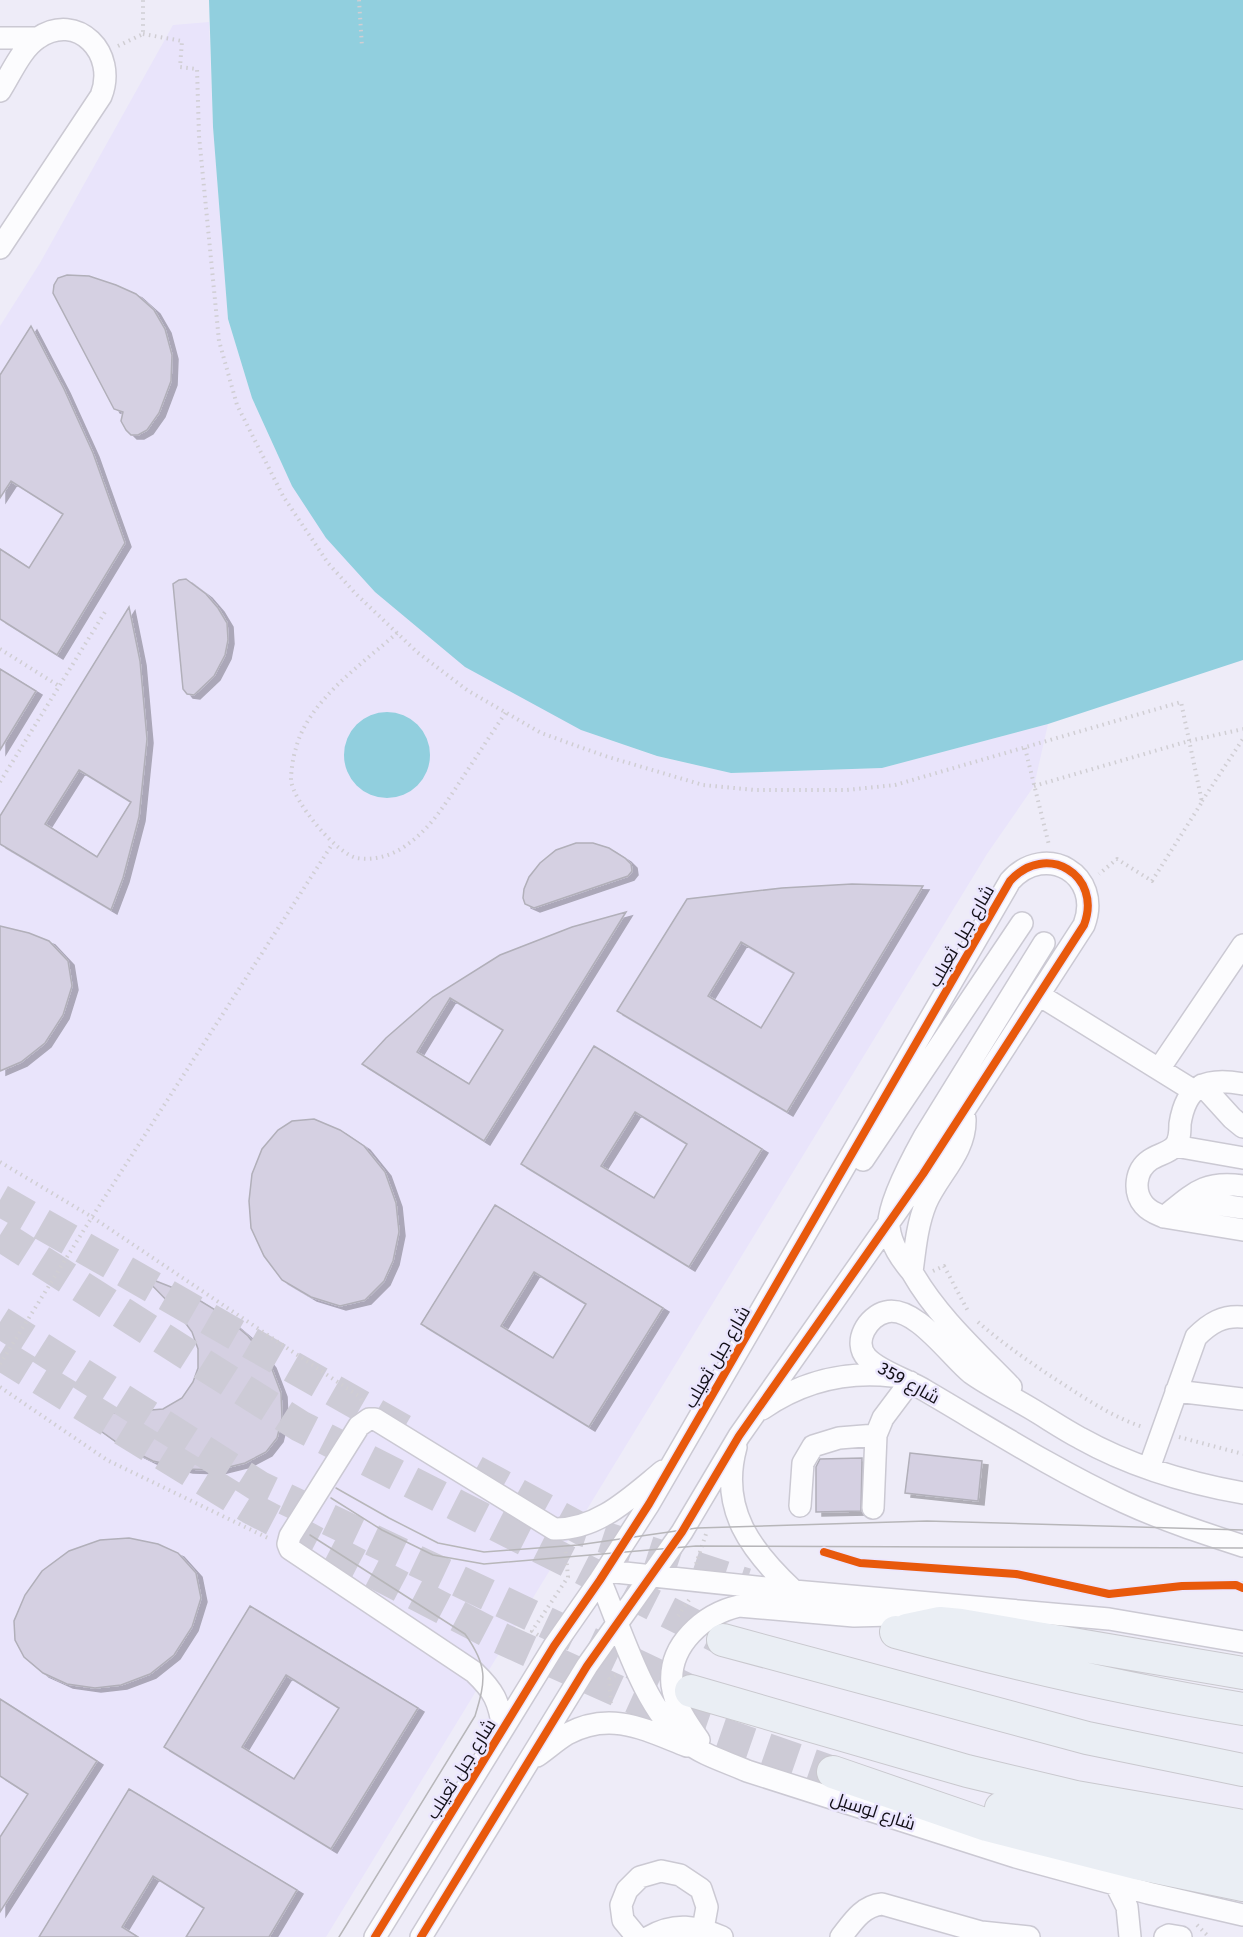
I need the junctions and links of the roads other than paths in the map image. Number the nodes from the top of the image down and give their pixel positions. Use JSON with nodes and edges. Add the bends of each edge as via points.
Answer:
{"nodes":[{"id":1,"x":0,"y":38,"type":"edge"},
{"id":2,"x":37,"y":38,"type":"junction"},
{"id":3,"x":0,"y":91,"type":"edge"},
{"id":4,"x":0,"y":248,"type":"edge"},
{"id":5,"x":1022,"y":923,"type":"dead end"},
{"id":6,"x":1044,"y":943,"type":"dead end"},
{"id":7,"x":1243,"y":945,"type":"edge"},
{"id":8,"x":1039,"y":995,"type":"junction"},
{"id":9,"x":1159,"y":1069,"type":"junction"},
{"id":10,"x":1243,"y":1084,"type":"edge"},
{"id":11,"x":1198,"y":1088,"type":"junction"},
{"id":12,"x":1233,"y":1110,"type":"edge"},
{"id":13,"x":964,"y":1111,"type":"junction"},
{"id":14,"x":1243,"y":1127,"type":"edge"},
{"id":15,"x":1175,"y":1146,"type":"junction"},
{"id":16,"x":1243,"y":1158,"type":"edge"},
{"id":17,"x":1243,"y":1186,"type":"edge"},
{"id":18,"x":1186,"y":1200,"type":"junction"},
{"id":19,"x":1243,"y":1208,"type":"edge"},
{"id":20,"x":1164,"y":1217,"type":"junction"},
{"id":21,"x":888,"y":1225,"type":"junction"},
{"id":22,"x":1243,"y":1230,"type":"edge"},
{"id":23,"x":914,"y":1275,"type":"junction"},
{"id":24,"x":1243,"y":1317,"type":"edge"},
{"id":25,"x":752,"y":1326,"type":"junction"},
{"id":26,"x":905,"y":1379,"type":"junction"},
{"id":27,"x":1176,"y":1390,"type":"junction"},
{"id":28,"x":1243,"y":1399,"type":"edge"},
{"id":29,"x":1032,"y":1409,"type":"junction"},
{"id":30,"x":754,"y":1414,"type":"junction"},
{"id":31,"x":739,"y":1436,"type":"junction"},
{"id":32,"x":876,"y":1436,"type":"junction"},
{"id":33,"x":673,"y":1464,"type":"junction"},
{"id":34,"x":1149,"y":1468,"type":"junction"},
{"id":35,"x":1243,"y":1493,"type":"edge"},
{"id":36,"x":800,"y":1506,"type":"dead end"},
{"id":37,"x":873,"y":1508,"type":"dead end"},
{"id":38,"x":1243,"y":1546,"type":"edge"},
{"id":39,"x":603,"y":1575,"type":"junction"},
{"id":40,"x":652,"y":1576,"type":"junction"},
{"id":41,"x":794,"y":1591,"type":"junction"},
{"id":42,"x":1008,"y":1609,"type":"junction"},
{"id":43,"x":618,"y":1622,"type":"junction"},
{"id":44,"x":723,"y":1640,"type":"tunnel mouth"},
{"id":45,"x":1243,"y":1642,"type":"edge"},
{"id":46,"x":1243,"y":1673,"type":"edge"},
{"id":47,"x":691,"y":1691,"type":"tunnel mouth"},
{"id":48,"x":1243,"y":1710,"type":"edge"},
{"id":49,"x":503,"y":1729,"type":"junction"},
{"id":50,"x":710,"y":1755,"type":"junction"},
{"id":51,"x":527,"y":1764,"type":"junction"},
{"id":52,"x":1243,"y":1770,"type":"edge"},
{"id":53,"x":1243,"y":1826,"type":"edge"},
{"id":54,"x":1243,"y":1853,"type":"edge"},
{"id":55,"x":1115,"y":1883,"type":"junction"},
{"id":56,"x":1243,"y":1885,"type":"edge"},
{"id":57,"x":1243,"y":1915,"type":"edge"},
{"id":58,"x":713,"y":1933,"type":"edge"},
{"id":59,"x":375,"y":1937,"type":"edge"},
{"id":60,"x":421,"y":1937,"type":"edge"},
{"id":61,"x":637,"y":1937,"type":"edge"},
{"id":62,"x":649,"y":1937,"type":"edge"},
{"id":63,"x":841,"y":1937,"type":"edge"},
{"id":64,"x":1029,"y":1937,"type":"edge"},
{"id":65,"x":1130,"y":1937,"type":"edge"},
{"id":66,"x":1165,"y":1937,"type":"edge"},
{"id":67,"x":1181,"y":1937,"type":"edge"}],
"edges":[{"from":1,"to":2,"type":"street"},
{"from":2,"to":3,"type":"street"},
{"from":2,"to":4,"type":"street","via":[[57,31],[88,38],[102,54],[106,75],[101,96]]},
{"from":5,"to":25,"type":"street"},
{"from":6,"to":21,"type":"street","via":[[909,1165]]},
{"from":7,"to":9,"type":"street"},
{"from":8,"to":9,"type":"street"},
{"from":8,"to":13,"type":"street"},
{"from":8,"to":25,"type":"street","name":"شارع جبل ثعيلب","via":[[1084,925],[1089,906],[1084,886],[1071,871],[1043,863],[1024,868],[1010,881]]},
{"from":9,"to":11,"type":"street"},
{"from":10,"to":11,"type":"street","via":[[1216,1081]]},
{"from":11,"to":12,"type":"street"},
{"from":11,"to":15,"type":"street","via":[[1183,1107]]},
{"from":12,"to":14,"type":"street"},
{"from":13,"to":21,"type":"street"},
{"from":13,"to":23,"type":"street","via":[[965,1124],[958,1149],[920,1220]]},
{"from":15,"to":16,"type":"street"},
{"from":15,"to":20,"type":"street","via":[[1149,1160],[1140,1170],[1137,1182],[1143,1205]]},
{"from":17,"to":18,"type":"street","via":[[1221,1183]]},
{"from":18,"to":19,"type":"street"},
{"from":18,"to":20,"type":"street"},
{"from":20,"to":22,"type":"street"},
{"from":21,"to":23,"type":"street","via":[[901,1259]]},
{"from":21,"to":30,"type":"street"},
{"from":23,"to":29,"type":"street","via":[[956,1332]]},
{"from":24,"to":27,"type":"street","via":[[1221,1318],[1196,1336]]},
{"from":25,"to":33,"type":"street","name":"شارع جبل ثعيلب"},
{"from":26,"to":29,"type":"street","name":"شارع 359","via":[[874,1363],[861,1347],[864,1329],[881,1313],[909,1315],[971,1372]]},
{"from":26,"to":30,"type":"street","via":[[862,1375],[824,1380],[787,1393]]},
{"from":26,"to":32,"type":"street"},
{"from":26,"to":38,"type":"street","name":"شارع 359","via":[[1114,1497]]},
{"from":27,"to":28,"type":"street"},
{"from":27,"to":34,"type":"street"},
{"from":29,"to":34,"type":"street","name":"شارع 359","via":[[1081,1438]]},
{"from":30,"to":31,"type":"street"},
{"from":31,"to":40,"type":"street"},
{"from":31,"to":41,"type":"street","via":[[734,1454],[733,1491],[742,1527],[761,1559]]},
{"from":32,"to":36,"type":"street","via":[[839,1438],[813,1446],[803,1463]]},
{"from":32,"to":37,"type":"street"},
{"from":33,"to":39,"type":"street","name":"شارع جبل ثعيلب"},
{"from":33,"to":49,"type":"street","via":[[595,1521],[554,1529],[375,1419],[359,1426],[290,1536],[290,1549],[474,1672],[497,1699]]},
{"from":34,"to":35,"type":"street","name":"شارع 359","via":[[1204,1486]]},
{"from":39,"to":40,"type":"street"},
{"from":39,"to":43,"type":"street","name":"شارع لوسيل"},
{"from":39,"to":49,"type":"street","name":"شارع جبل ثعيلب"},
{"from":40,"to":41,"type":"street"},
{"from":40,"to":43,"type":"street"},
{"from":41,"to":42,"type":"street"},
{"from":42,"to":45,"type":"street","via":[[1109,1619]]},
{"from":42,"to":50,"type":"street","via":[[854,1616],[739,1606],[722,1610],[706,1618],[684,1641],[672,1684],[684,1719]]},
{"from":43,"to":50,"type":"street","name":"شارع لوسيل","via":[[649,1694],[685,1741]]},
{"from":43,"to":51,"type":"street"},
{"from":44,"to":52,"type":"highway","via":[[1088,1738]]},
{"from":46,"to":48,"type":"highway","via":[[961,1625],[940,1623],[896,1632],[1051,1672]]},
{"from":47,"to":53,"type":"highway","via":[[967,1772],[1076,1797]]},
{"from":49,"to":59,"type":"street","name":"شارع جبل ثعيلب"},
{"from":50,"to":51,"type":"street","via":[[612,1722],[594,1723],[567,1734]]},
{"from":50,"to":55,"type":"street","name":"شارع لوسيل","via":[[747,1771],[1016,1857]]},
{"from":51,"to":60,"type":"street"},
{"from":54,"to":56,"type":"highway","via":[[1113,1831],[833,1772],[987,1825]]},
{"from":55,"to":57,"type":"street","name":"شارع لوسيل"},
{"from":55,"to":65,"type":"street","via":[[1127,1907]]},
{"from":58,"to":61,"type":"street","via":[[701,1889],[680,1875],[661,1871],[640,1877],[627,1890],[621,1905],[623,1920]]},
{"from":58,"to":62,"type":"street","via":[[684,1927],[662,1929]]},
{"from":63,"to":64,"type":"street","via":[[860,1913],[882,1904],[981,1932]]},
{"from":66,"to":67,"type":"street"}]}
